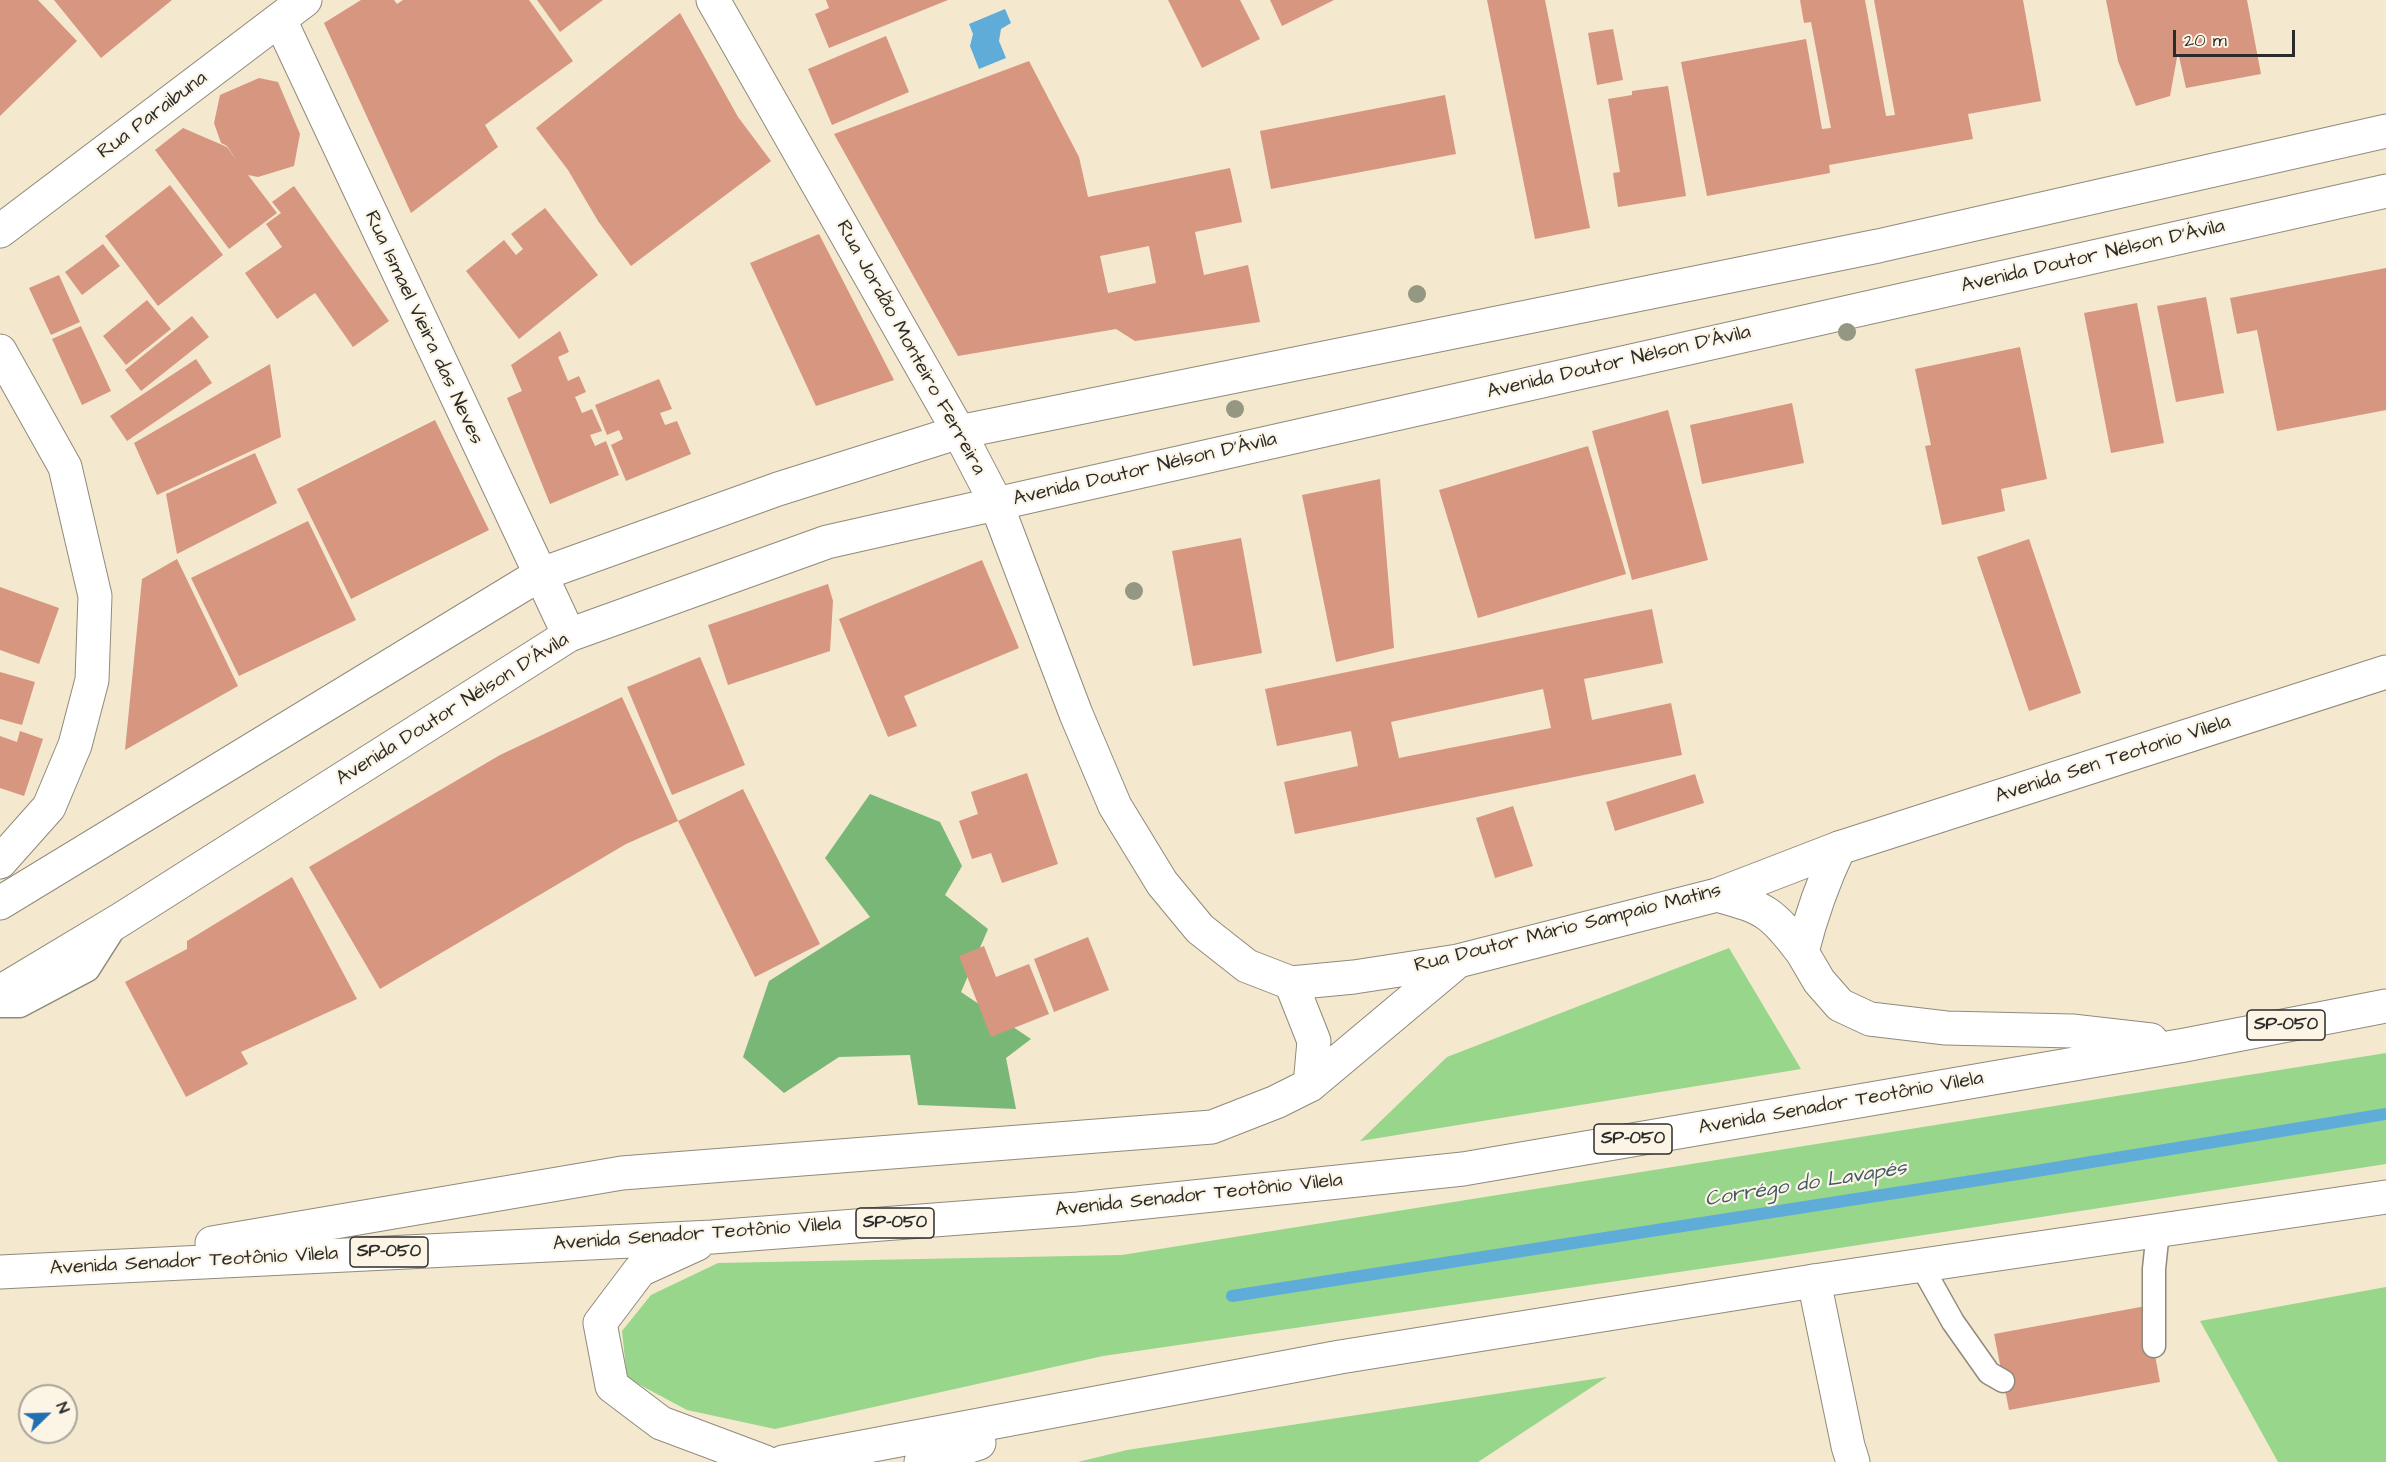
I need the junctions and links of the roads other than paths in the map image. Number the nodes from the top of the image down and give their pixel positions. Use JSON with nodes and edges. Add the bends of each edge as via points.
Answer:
{"nodes":[{"id":1,"x":713,"y":0,"type":"edge"},
{"id":2,"x":292,"y":10,"type":"edge"},
{"id":3,"x":2386,"y":131,"type":"edge"},
{"id":4,"x":2386,"y":191,"type":"edge"},
{"id":5,"x":0,"y":231,"type":"edge"},
{"id":6,"x":0,"y":351,"type":"edge"},
{"id":7,"x":959,"y":432,"type":"junction"},
{"id":8,"x":996,"y":503,"type":"junction"},
{"id":9,"x":539,"y":575,"type":"junction"},
{"id":10,"x":569,"y":635,"type":"junction"},
{"id":11,"x":2386,"y":672,"type":"edge"},
{"id":12,"x":1839,"y":848,"type":"junction"},
{"id":13,"x":0,"y":862,"type":"edge"},
{"id":14,"x":1717,"y":895,"type":"junction"},
{"id":15,"x":0,"y":903,"type":"edge"},
{"id":16,"x":120,"y":920,"type":"junction"},
{"id":17,"x":1802,"y":952,"type":"junction"},
{"id":18,"x":1458,"y":961,"type":"junction"},
{"id":19,"x":1291,"y":983,"type":"junction"},
{"id":20,"x":0,"y":992,"type":"edge"},
{"id":21,"x":0,"y":1006,"type":"edge"},
{"id":22,"x":2386,"y":1006,"type":"edge"},
{"id":23,"x":2185,"y":1045,"type":"junction"},
{"id":24,"x":1310,"y":1085,"type":"junction"},
{"id":25,"x":2386,"y":1197,"type":"edge"},
{"id":26,"x":2158,"y":1230,"type":"junction"},
{"id":27,"x":712,"y":1237,"type":"junction"},
{"id":28,"x":1921,"y":1265,"type":"junction"},
{"id":29,"x":66,"y":1268,"type":"junction"},
{"id":30,"x":0,"y":1272,"type":"edge"},
{"id":31,"x":1815,"y":1281,"type":"junction"},
{"id":32,"x":2154,"y":1346,"type":"dead end"},
{"id":33,"x":2003,"y":1381,"type":"dead end"},
{"id":34,"x":1106,"y":1402,"type":"junction"},
{"id":35,"x":765,"y":1462,"type":"edge"},
{"id":36,"x":783,"y":1462,"type":"edge"},
{"id":37,"x":921,"y":1462,"type":"edge"},
{"id":38,"x":1853,"y":1462,"type":"edge"}],
"edges":[{"from":1,"to":7,"type":"main road","name":"Rua Jordão Monteiro Ferreira"},
{"from":2,"to":5,"type":"main road","name":"Rua Paraibuna"},
{"from":2,"to":9,"type":"main road","name":"Rua Ismael Vieira das Neves"},
{"from":3,"to":7,"type":"main road","via":[[1878,246]]},
{"from":4,"to":8,"type":"main road","name":"Avenida Doutor Nélson D'Ávila"},
{"from":6,"to":13,"type":"main road","via":[[65,467],[95,596],[92,680],[75,746],[49,807]]},
{"from":7,"to":8,"type":"main road","name":"Rua Jordão Monteiro Ferreira"},
{"from":7,"to":9,"type":"main road","via":[[778,489]]},
{"from":8,"to":10,"type":"main road","name":"Avenida Doutor Nélson D'Ávila","via":[[827,542]]},
{"from":8,"to":19,"type":"main road","name":"Rua Jordão Monteiro Ferreira","via":[[1115,806],[1162,883],[1200,929],[1247,966]]},
{"from":9,"to":10,"type":"main road","name":"Rua Ismael Vieira das Neves"},
{"from":9,"to":15,"type":"main road"},
{"from":10,"to":16,"type":"main road","name":"Avenida Doutor Nélson D'Ávila"},
{"from":11,"to":12,"type":"main road","name":"Avenida Sen Teotonio Vilela"},
{"from":12,"to":14,"type":"main road","name":"Rua Doutor Mário Sampaio Matins"},
{"from":12,"to":17,"type":"main road","via":[[1811,917]]},
{"from":14,"to":17,"type":"main road","via":[[1756,906],[1780,923]]},
{"from":14,"to":18,"type":"main road","name":"Rua Doutor Mário Sampaio Matins"},
{"from":16,"to":20,"type":"main road","name":"Avenida Doutor Nélson D'Ávila"},
{"from":16,"to":21,"type":"lane","via":[[88,970],[20,1006]]},
{"from":17,"to":23,"type":"main road","via":[[1819,981],[1840,1005],[1870,1019],[1946,1028],[2072,1031]]},
{"from":18,"to":19,"type":"main road","name":"Rua Doutor Mário Sampaio Matins"},
{"from":18,"to":24,"type":"main road"},
{"from":19,"to":24,"type":"main road","via":[[1314,1041]]},
{"from":22,"to":23,"type":"main road","name":"Avenida Senador Teotônio Vilela","number":"SP-050"},
{"from":23,"to":27,"type":"main road","name":"Avenida Senador Teotônio Vilela","number":"SP-050","via":[[1463,1169],[1078,1209]]},
{"from":24,"to":29,"type":"main road","via":[[1212,1127],[622,1173]]},
{"from":25,"to":26,"type":"main road"},
{"from":26,"to":28,"type":"main road"},
{"from":26,"to":32,"type":"lane"},
{"from":27,"to":29,"type":"main road","name":"Avenida Senador Teotônio Vilela","number":"SP-050"},
{"from":27,"to":35,"type":"main road","via":[[640,1270],[600,1323],[612,1386],[661,1423]]},
{"from":28,"to":31,"type":"main road"},
{"from":28,"to":33,"type":"lane","via":[[1953,1322],[1989,1373]]},
{"from":29,"to":30,"type":"main road","name":"Avenida Senador Teotônio Vilela","number":"SP-050"},
{"from":31,"to":34,"type":"main road","via":[[1340,1357]]},
{"from":31,"to":38,"type":"main road"},
{"from":34,"to":36,"type":"main road"},
{"from":34,"to":37,"type":"main road"}]}
